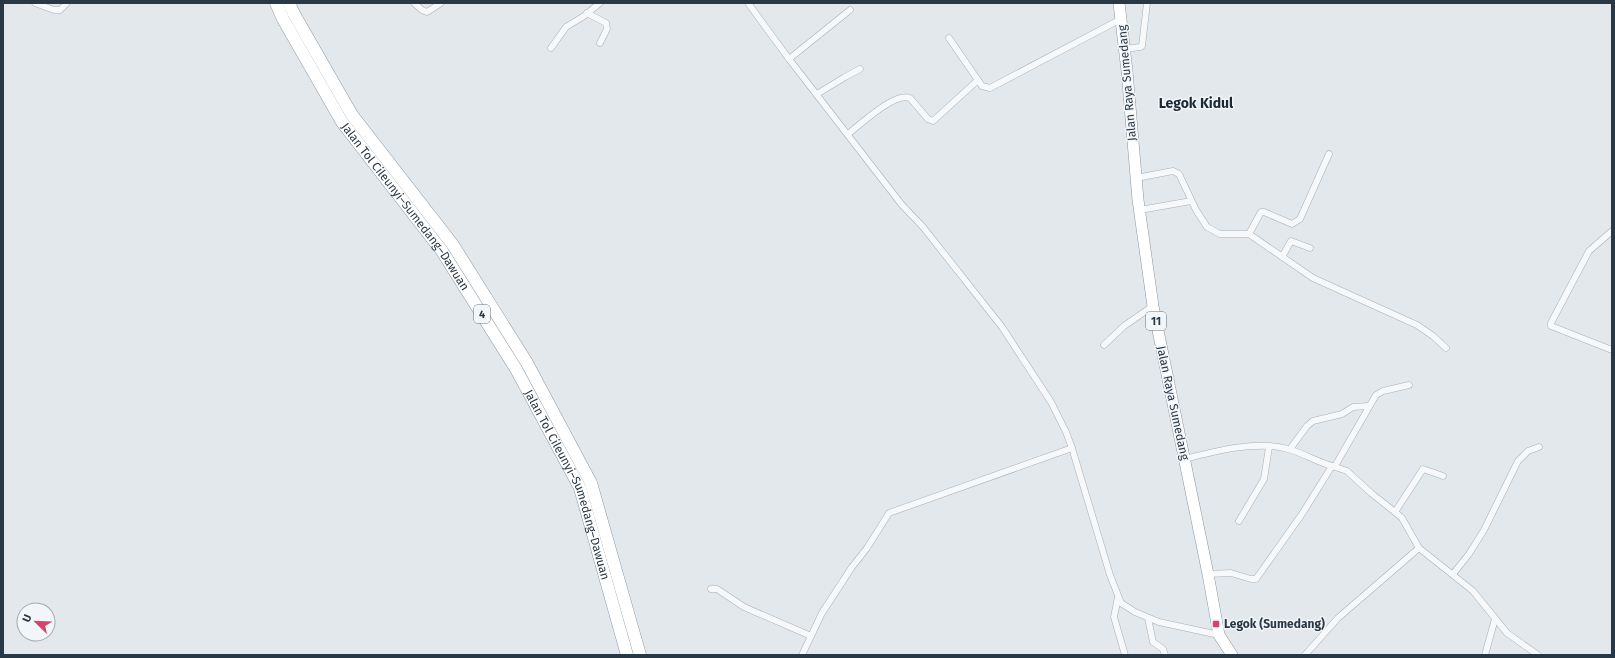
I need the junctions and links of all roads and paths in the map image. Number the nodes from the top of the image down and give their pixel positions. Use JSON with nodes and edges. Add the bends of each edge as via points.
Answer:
{"nodes":[{"id":1,"x":35,"y":3,"type":"edge"},
{"id":2,"x":67,"y":3,"type":"edge"},
{"id":3,"x":276,"y":3,"type":"edge"},
{"id":4,"x":289,"y":3,"type":"edge"},
{"id":5,"x":414,"y":3,"type":"edge"},
{"id":6,"x":441,"y":3,"type":"edge"},
{"id":7,"x":600,"y":3,"type":"edge"},
{"id":8,"x":748,"y":3,"type":"edge"},
{"id":9,"x":1118,"y":3,"type":"edge"},
{"id":10,"x":1147,"y":3,"type":"edge"},
{"id":11,"x":850,"y":10,"type":"dead end"},
{"id":12,"x":587,"y":13,"type":"junction"},
{"id":13,"x":1121,"y":19,"type":"junction"},
{"id":14,"x":948,"y":38,"type":"dead end"},
{"id":15,"x":600,"y":43,"type":"dead end"},
{"id":16,"x":552,"y":48,"type":"dead end"},
{"id":17,"x":1125,"y":49,"type":"junction"},
{"id":18,"x":789,"y":59,"type":"junction"},
{"id":19,"x":860,"y":69,"type":"dead end"},
{"id":20,"x":978,"y":80,"type":"junction"},
{"id":21,"x":817,"y":94,"type":"junction"},
{"id":22,"x":848,"y":134,"type":"junction"},
{"id":23,"x":1329,"y":154,"type":"dead end"},
{"id":24,"x":1136,"y":178,"type":"junction"},
{"id":25,"x":1191,"y":201,"type":"junction"},
{"id":26,"x":1140,"y":210,"type":"junction"},
{"id":27,"x":1612,"y":231,"type":"edge"},
{"id":28,"x":1249,"y":234,"type":"junction"},
{"id":29,"x":1310,"y":248,"type":"dead end"},
{"id":30,"x":1282,"y":257,"type":"junction"},
{"id":31,"x":1153,"y":306,"type":"junction"},
{"id":32,"x":1104,"y":345,"type":"dead end"},
{"id":33,"x":1446,"y":348,"type":"dead end"},
{"id":34,"x":1612,"y":350,"type":"edge"},
{"id":35,"x":1409,"y":385,"type":"dead end"},
{"id":36,"x":1369,"y":406,"type":"junction"},
{"id":37,"x":1269,"y":447,"type":"junction"},
{"id":38,"x":1539,"y":447,"type":"dead end"},
{"id":39,"x":1072,"y":448,"type":"junction"},
{"id":40,"x":1290,"y":449,"type":"junction"},
{"id":41,"x":1185,"y":458,"type":"junction"},
{"id":42,"x":1333,"y":466,"type":"junction"},
{"id":43,"x":1443,"y":476,"type":"dead end"},
{"id":44,"x":1395,"y":512,"type":"junction"},
{"id":45,"x":1239,"y":521,"type":"dead end"},
{"id":46,"x":1419,"y":548,"type":"junction"},
{"id":47,"x":1208,"y":574,"type":"junction"},
{"id":48,"x":1453,"y":574,"type":"junction"},
{"id":49,"x":712,"y":589,"type":"dead end"},
{"id":50,"x":1118,"y":597,"type":"junction"},
{"id":51,"x":1148,"y":618,"type":"junction"},
{"id":52,"x":1497,"y":622,"type":"junction"},
{"id":53,"x":1219,"y":635,"type":"junction"},
{"id":54,"x":811,"y":636,"type":"junction"},
{"id":55,"x":1229,"y":654,"type":"edge"},
{"id":56,"x":1308,"y":654,"type":"edge"},
{"id":57,"x":627,"y":655,"type":"edge"},
{"id":58,"x":640,"y":655,"type":"edge"},
{"id":59,"x":802,"y":655,"type":"edge"},
{"id":60,"x":1125,"y":655,"type":"edge"},
{"id":61,"x":1165,"y":655,"type":"edge"},
{"id":62,"x":1485,"y":655,"type":"edge"},
{"id":63,"x":1538,"y":655,"type":"edge"}],
"edges":[{"from":1,"to":2,"type":"street","via":[[54,10],[60,10]]},
{"from":3,"to":57,"type":"highway","name":"Jalan Tol Cileunyi–Sumedang–Dawuan","number":"4","via":[[342,122],[442,251],[520,376],[580,488]]},
{"from":4,"to":58,"type":"highway","name":"Jalan Tol Cileunyi–Sumedang–Dawuan","number":"4","via":[[352,115],[453,245],[527,363],[591,483]]},
{"from":5,"to":6,"type":"street","via":[[427,12]]},
{"from":7,"to":12,"type":"street"},
{"from":8,"to":18,"type":"street"},
{"from":9,"to":13,"type":"highway","name":"Jalan Raya Sumedang","number":"11"},
{"from":10,"to":17,"type":"street","via":[[1142,46]]},
{"from":11,"to":18,"type":"street"},
{"from":12,"to":15,"type":"street","via":[[606,23],[607,29]]},
{"from":12,"to":16,"type":"street","via":[[566,27]]},
{"from":13,"to":17,"type":"highway","name":"Jalan Raya Sumedang","number":"11"},
{"from":13,"to":20,"type":"street","via":[[990,88],[982,86]]},
{"from":14,"to":20,"type":"street"},
{"from":17,"to":24,"type":"highway","name":"Jalan Raya Sumedang","number":"11"},
{"from":18,"to":21,"type":"street"},
{"from":19,"to":21,"type":"street"},
{"from":20,"to":22,"type":"street","via":[[933,121],[928,119],[910,98],[901,98],[874,113]]},
{"from":21,"to":22,"type":"street"},
{"from":22,"to":39,"type":"street","via":[[1002,327],[1052,402]]},
{"from":23,"to":28,"type":"street","via":[[1300,219],[1292,224],[1261,212]]},
{"from":24,"to":25,"type":"street","via":[[1174,170],[1179,174]]},
{"from":24,"to":26,"type":"highway","name":"Jalan Raya Sumedang","number":"11"},
{"from":25,"to":26,"type":"street"},
{"from":25,"to":28,"type":"street","via":[[1202,221],[1214,231]]},
{"from":26,"to":31,"type":"highway","name":"Jalan Raya Sumedang","number":"11"},
{"from":27,"to":34,"type":"street","via":[[1589,251],[1551,326]]},
{"from":28,"to":30,"type":"street"},
{"from":29,"to":30,"type":"street","via":[[1291,241]]},
{"from":30,"to":33,"type":"street","via":[[1331,288],[1417,326]]},
{"from":31,"to":32,"type":"street","via":[[1124,326]]},
{"from":31,"to":41,"type":"highway","name":"Jalan Raya Sumedang","number":"11"},
{"from":35,"to":36,"type":"street","via":[[1379,392]]},
{"from":36,"to":40,"type":"street","via":[[1353,407],[1342,414],[1313,421]]},
{"from":36,"to":42,"type":"street"},
{"from":37,"to":40,"type":"street"},
{"from":37,"to":41,"type":"street","via":[[1250,446],[1219,450]]},
{"from":37,"to":45,"type":"street","via":[[1264,479]]},
{"from":38,"to":48,"type":"street","via":[[1528,451],[1518,461],[1484,530]]},
{"from":39,"to":50,"type":"street"},
{"from":39,"to":54,"type":"street","via":[[889,514],[822,613]]},
{"from":40,"to":42,"type":"street"},
{"from":41,"to":47,"type":"highway","name":"Jalan Raya Sumedang","number":"11"},
{"from":42,"to":44,"type":"street","via":[[1347,471]]},
{"from":42,"to":47,"type":"street","via":[[1256,579],[1231,574]]},
{"from":43,"to":44,"type":"street","via":[[1423,469]]},
{"from":44,"to":46,"type":"street","via":[[1402,518]]},
{"from":46,"to":48,"type":"street"},
{"from":46,"to":56,"type":"street","via":[[1338,618]]},
{"from":47,"to":53,"type":"highway","name":"Jalan Raya Sumedang","number":"11"},
{"from":48,"to":52,"type":"street","via":[[1473,591]]},
{"from":49,"to":54,"type":"street","via":[[717,589],[744,607]]},
{"from":50,"to":51,"type":"street","via":[[1127,608]]},
{"from":50,"to":60,"type":"street","via":[[1114,617]]},
{"from":51,"to":53,"type":"street"},
{"from":51,"to":61,"type":"street","via":[[1153,642],[1163,649]]},
{"from":52,"to":62,"type":"street"},
{"from":52,"to":63,"type":"street","via":[[1507,633]]},
{"from":53,"to":55,"type":"highway","name":"Jalan Raya Sumedang","number":"11"},
{"from":54,"to":59,"type":"street"}]}
